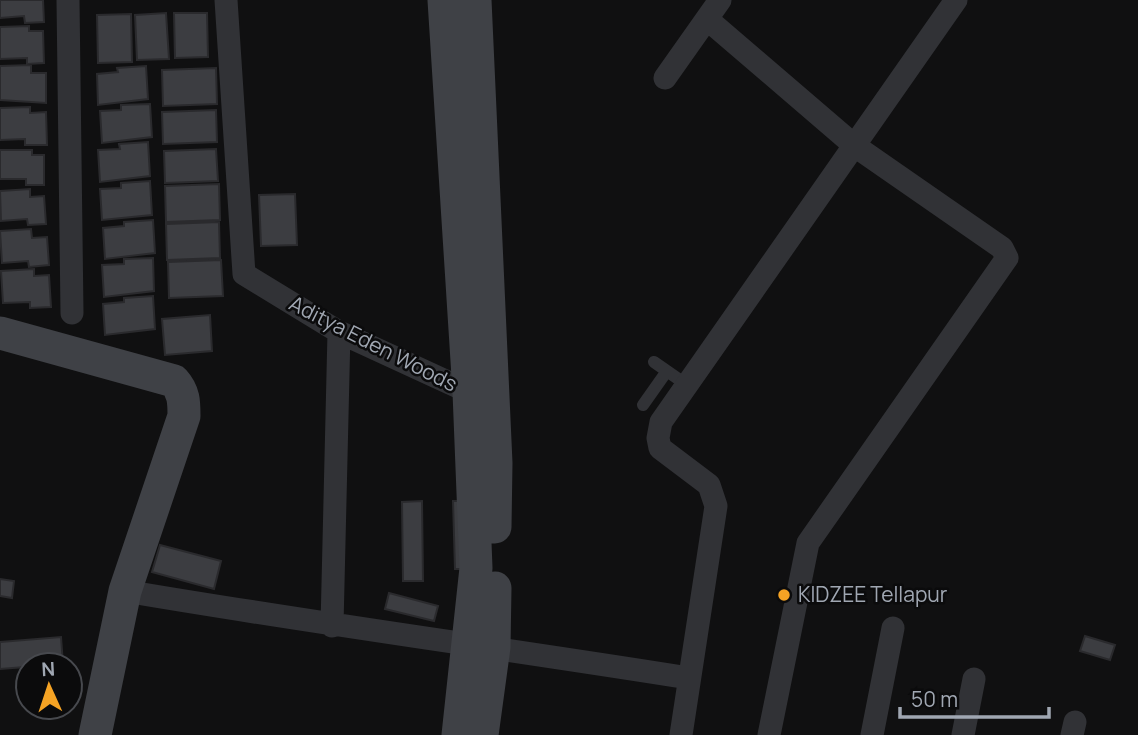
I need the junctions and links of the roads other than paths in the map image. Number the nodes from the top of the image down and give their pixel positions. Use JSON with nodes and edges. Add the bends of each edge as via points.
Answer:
{"nodes":[{"id":1,"x":68,"y":0,"type":"edge"},
{"id":2,"x":226,"y":0,"type":"edge"},
{"id":3,"x":444,"y":0,"type":"edge"},
{"id":4,"x":475,"y":0,"type":"edge"},
{"id":5,"x":956,"y":0,"type":"edge"},
{"id":6,"x":714,"y":9,"type":"edge"},
{"id":7,"x":666,"y":78,"type":"dead end"},
{"id":8,"x":855,"y":146,"type":"junction"},
{"id":9,"x":72,"y":313,"type":"dead end"},
{"id":10,"x":339,"y":332,"type":"junction"},
{"id":11,"x":0,"y":333,"type":"edge"},
{"id":12,"x":654,"y":362,"type":"dead end"},
{"id":13,"x":667,"y":371,"type":"junction"},
{"id":14,"x":687,"y":385,"type":"junction"},
{"id":15,"x":481,"y":397,"type":"junction"},
{"id":16,"x":643,"y":405,"type":"dead end"},
{"id":17,"x":125,"y":591,"type":"junction"},
{"id":18,"x":332,"y":626,"type":"junction"},
{"id":19,"x":893,"y":628,"type":"dead end"},
{"id":20,"x":482,"y":645,"type":"junction"},
{"id":21,"x":689,"y":678,"type":"junction"},
{"id":22,"x":974,"y":679,"type":"dead end"},
{"id":23,"x":101,"y":734,"type":"edge"},
{"id":24,"x":458,"y":735,"type":"edge"},
{"id":25,"x":482,"y":735,"type":"edge"},
{"id":26,"x":681,"y":735,"type":"edge"},
{"id":27,"x":769,"y":735,"type":"edge"},
{"id":28,"x":872,"y":735,"type":"edge"},
{"id":29,"x":963,"y":735,"type":"edge"}],
"edges":[{"from":1,"to":9,"type":"street"},
{"from":2,"to":10,"type":"street","name":"Aditya Eden Woods","via":[[244,274]]},
{"from":3,"to":15,"type":"street"},
{"from":4,"to":15,"type":"street"},
{"from":5,"to":8,"type":"street"},
{"from":6,"to":7,"type":"street"},
{"from":6,"to":8,"type":"street"},
{"from":8,"to":14,"type":"street"},
{"from":8,"to":27,"type":"street","via":[[1002,248],[1007,258],[808,543]]},
{"from":10,"to":15,"type":"street","name":"Aditya Eden Woods"},
{"from":10,"to":18,"type":"street"},
{"from":11,"to":17,"type":"street","via":[[174,381],[181,388],[184,416]]},
{"from":12,"to":13,"type":"lane"},
{"from":13,"to":14,"type":"lane"},
{"from":13,"to":16,"type":"lane"},
{"from":14,"to":21,"type":"street","via":[[661,422],[658,438],[660,448],[709,485],[716,506]]},
{"from":15,"to":20,"type":"street"},
{"from":17,"to":18,"type":"street"},
{"from":17,"to":23,"type":"street"},
{"from":18,"to":20,"type":"street"},
{"from":19,"to":28,"type":"street"},
{"from":20,"to":21,"type":"street"},
{"from":20,"to":24,"type":"street"},
{"from":20,"to":25,"type":"street"},
{"from":21,"to":26,"type":"street"},
{"from":22,"to":29,"type":"street"}]}
